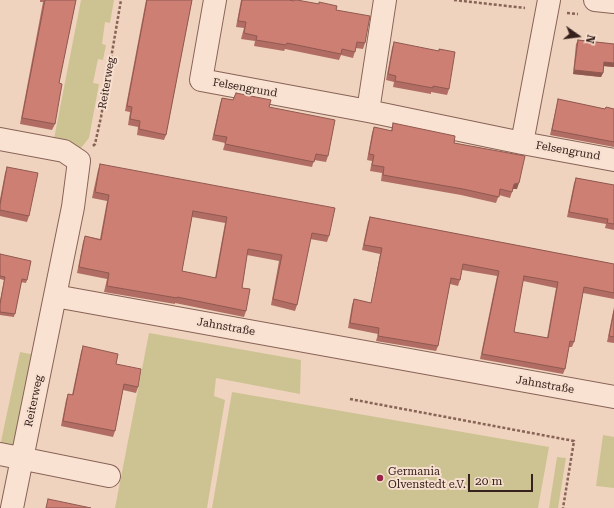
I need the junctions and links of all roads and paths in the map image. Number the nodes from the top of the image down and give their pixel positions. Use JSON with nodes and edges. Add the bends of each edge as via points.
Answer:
{"nodes":[{"id":1,"x":121,"y":0,"type":"edge"},
{"id":2,"x":215,"y":0,"type":"edge"},
{"id":3,"x":385,"y":0,"type":"edge"},
{"id":4,"x":549,"y":0,"type":"edge"},
{"id":5,"x":595,"y":0,"type":"edge"},
{"id":6,"x":614,"y":2,"type":"edge"},
{"id":7,"x":368,"y":111,"type":"junction"},
{"id":8,"x":0,"y":139,"type":"edge"},
{"id":9,"x":522,"y":143,"type":"junction"},
{"id":10,"x":614,"y":160,"type":"edge"},
{"id":11,"x":79,"y":161,"type":"junction"},
{"id":12,"x":55,"y":296,"type":"junction"},
{"id":13,"x":614,"y":397,"type":"edge"},
{"id":14,"x":350,"y":399,"type":"dead end"},
{"id":15,"x":0,"y":454,"type":"edge"},
{"id":16,"x":22,"y":458,"type":"junction"},
{"id":17,"x":109,"y":476,"type":"dead end"},
{"id":18,"x":12,"y":508,"type":"edge"},
{"id":19,"x":563,"y":508,"type":"edge"}],
"edges":[{"from":1,"to":11,"type":"path","name":"Reiterweg","via":[[95,144]]},
{"from":2,"to":7,"type":"street","name":"Felsengrund","via":[[201,80]]},
{"from":3,"to":7,"type":"street"},
{"from":4,"to":9,"type":"street","name":"Felsengrund"},
{"from":5,"to":6,"type":"street"},
{"from":7,"to":9,"type":"street","name":"Felsengrund"},
{"from":8,"to":11,"type":"street","via":[[64,151]]},
{"from":9,"to":10,"type":"street","name":"Felsengrund"},
{"from":11,"to":12,"type":"street","via":[[73,207]]},
{"from":12,"to":13,"type":"street","name":"Jahnstraße"},
{"from":12,"to":16,"type":"street","name":"Reiterweg"},
{"from":14,"to":19,"type":"path","via":[[574,441]]},
{"from":15,"to":16,"type":"street"},
{"from":16,"to":17,"type":"street"},
{"from":16,"to":18,"type":"street","name":"Reiterweg"}]}
